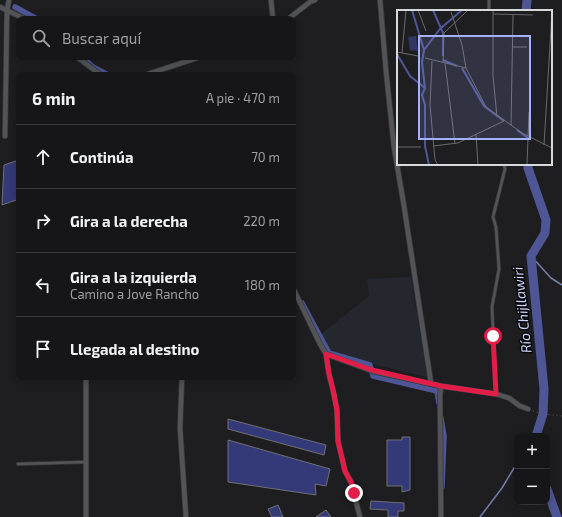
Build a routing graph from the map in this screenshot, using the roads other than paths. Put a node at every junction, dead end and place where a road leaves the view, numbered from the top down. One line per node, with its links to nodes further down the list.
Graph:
1 (9, 0): 6 (street)
2 (271, 0): 8 (street)
3 (315, 0): 9 (street)
4 (380, 0): 15 (street)
5 (0, 7): 6 (street)
6 (8, 11): 7 (street); 14 (street)
7 (19, 16)
8 (273, 16)
9 (292, 16)
10 (80, 60): 12 (street)
11 (191, 60): 13 (street)
12 (94, 72)
13 (154, 72)
14 (5, 136)
15 (397, 164)
16 (397, 165): 22 (street)
17 (504, 165): 24 (lane)
18 (296, 294): 19 (street)
19 (326, 354): 22 (street); 30 (street)
20 (86, 380): 26 (street)
21 (182, 380): 29 (street)
22 (430, 383): 23 (street)
23 (441, 386): 24 (street); 31 (street)
24 (496, 394): 25 (street)
25 (528, 409)
26 (86, 462): 27 (lane); 28 (street)
27 (18, 464)
28 (86, 517)
29 (186, 517)
30 (360, 517)
31 (441, 517)

